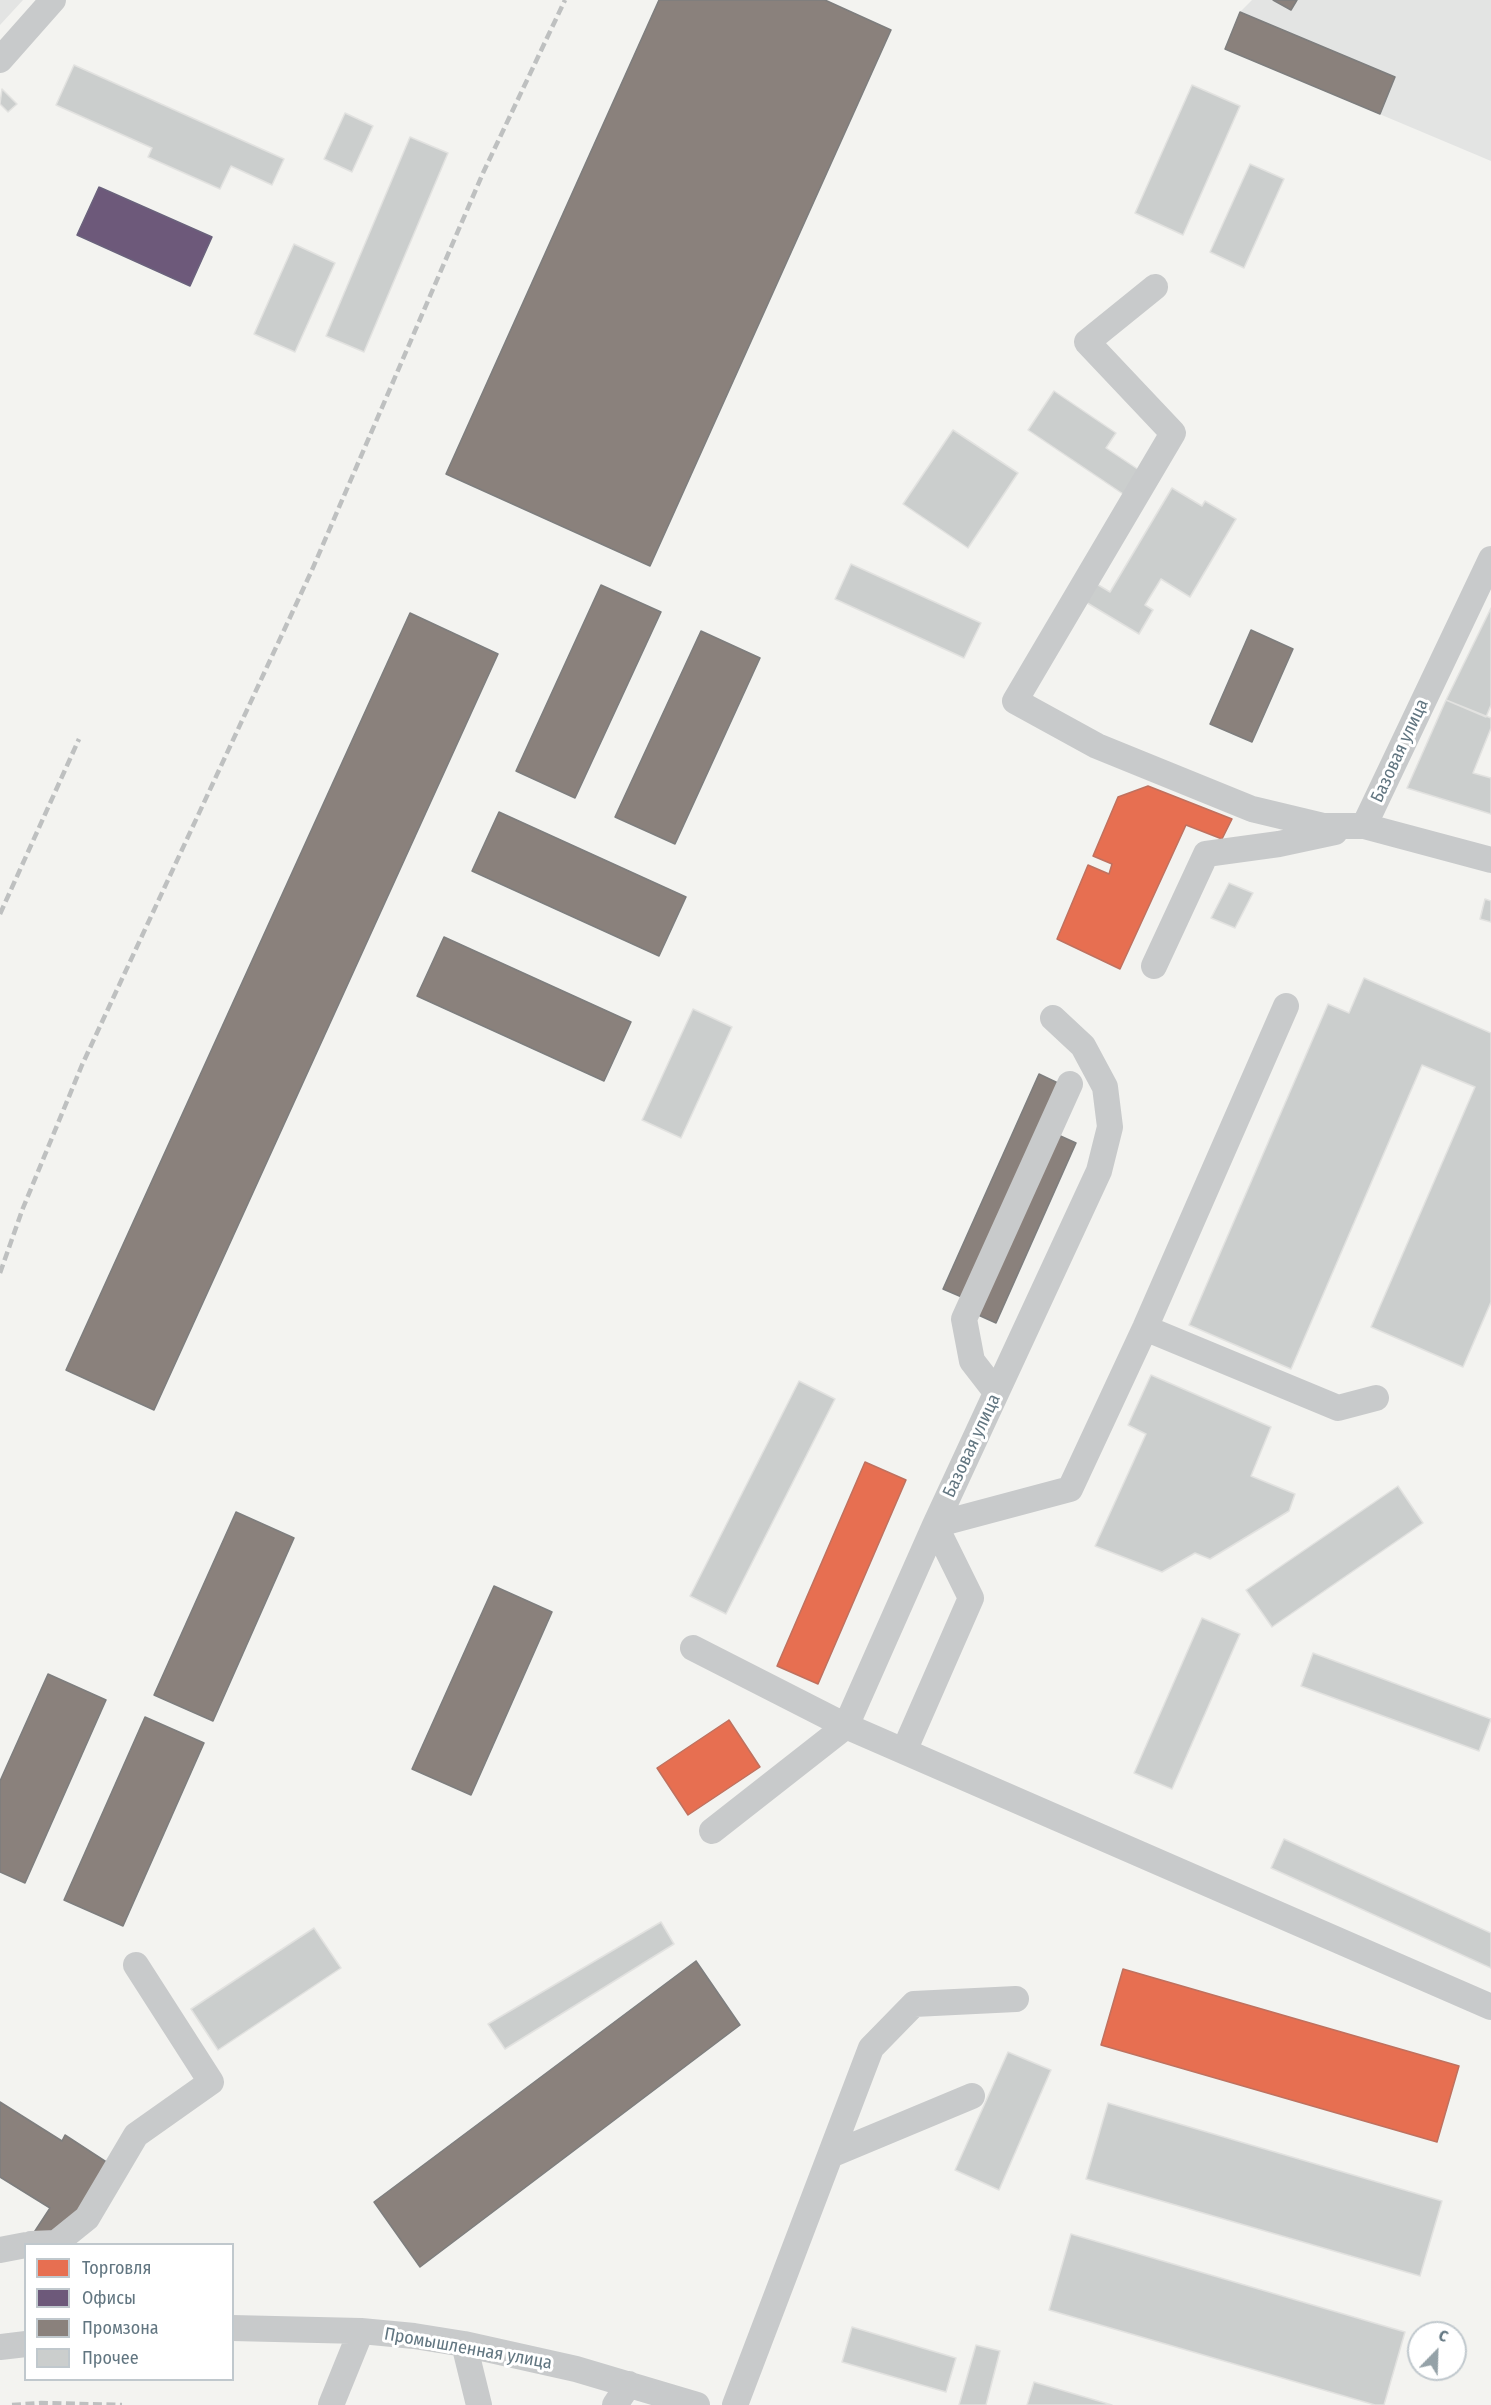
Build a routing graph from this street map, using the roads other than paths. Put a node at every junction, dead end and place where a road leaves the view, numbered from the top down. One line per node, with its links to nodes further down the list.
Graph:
1 (53, 0): 2 (street)
2 (0, 60)
3 (1155, 287): 5 (street)
4 (1491, 559): 5 (street, Базовая улица)
5 (1364, 826): 6 (street, Базовая улица); 7 (street)
6 (1491, 860)
7 (1154, 966)
8 (1286, 1006): 11 (street)
9 (1053, 1018): 12 (street, Базовая улица)
10 (1070, 1084): 12 (street)
11 (1145, 1328): 13 (street); 14 (street)
12 (996, 1392): 14 (street, Базовая улица)
13 (1376, 1398)
14 (936, 1525): 16 (street, Базовая улица); 17 (street)
15 (693, 1648): 16 (street)
16 (846, 1726): 17 (street); 18 (street, Базовая улица)
17 (904, 1751): 21 (street)
18 (712, 1831)
19 (136, 1965): 24 (street)
20 (1016, 1999): 23 (street)
21 (1491, 2007)
22 (972, 2096): 23 (street)
23 (832, 2154): 36 (street)
24 (56, 2243)
25 (24, 2245): 26 (street)
26 (0, 2250)
27 (234, 2328): 28 (street, Промышленная улица)
28 (361, 2331): 30 (street, Промышленная улица); 33 (street)
29 (24, 2344): 31 (street)
30 (464, 2344): 32 (street, Промышленная улица); 34 (street)
31 (0, 2347)
32 (622, 2395): 35 (street, Промышленная улица)
33 (331, 2405)
34 (479, 2405)
35 (697, 2405)
36 (735, 2405)

